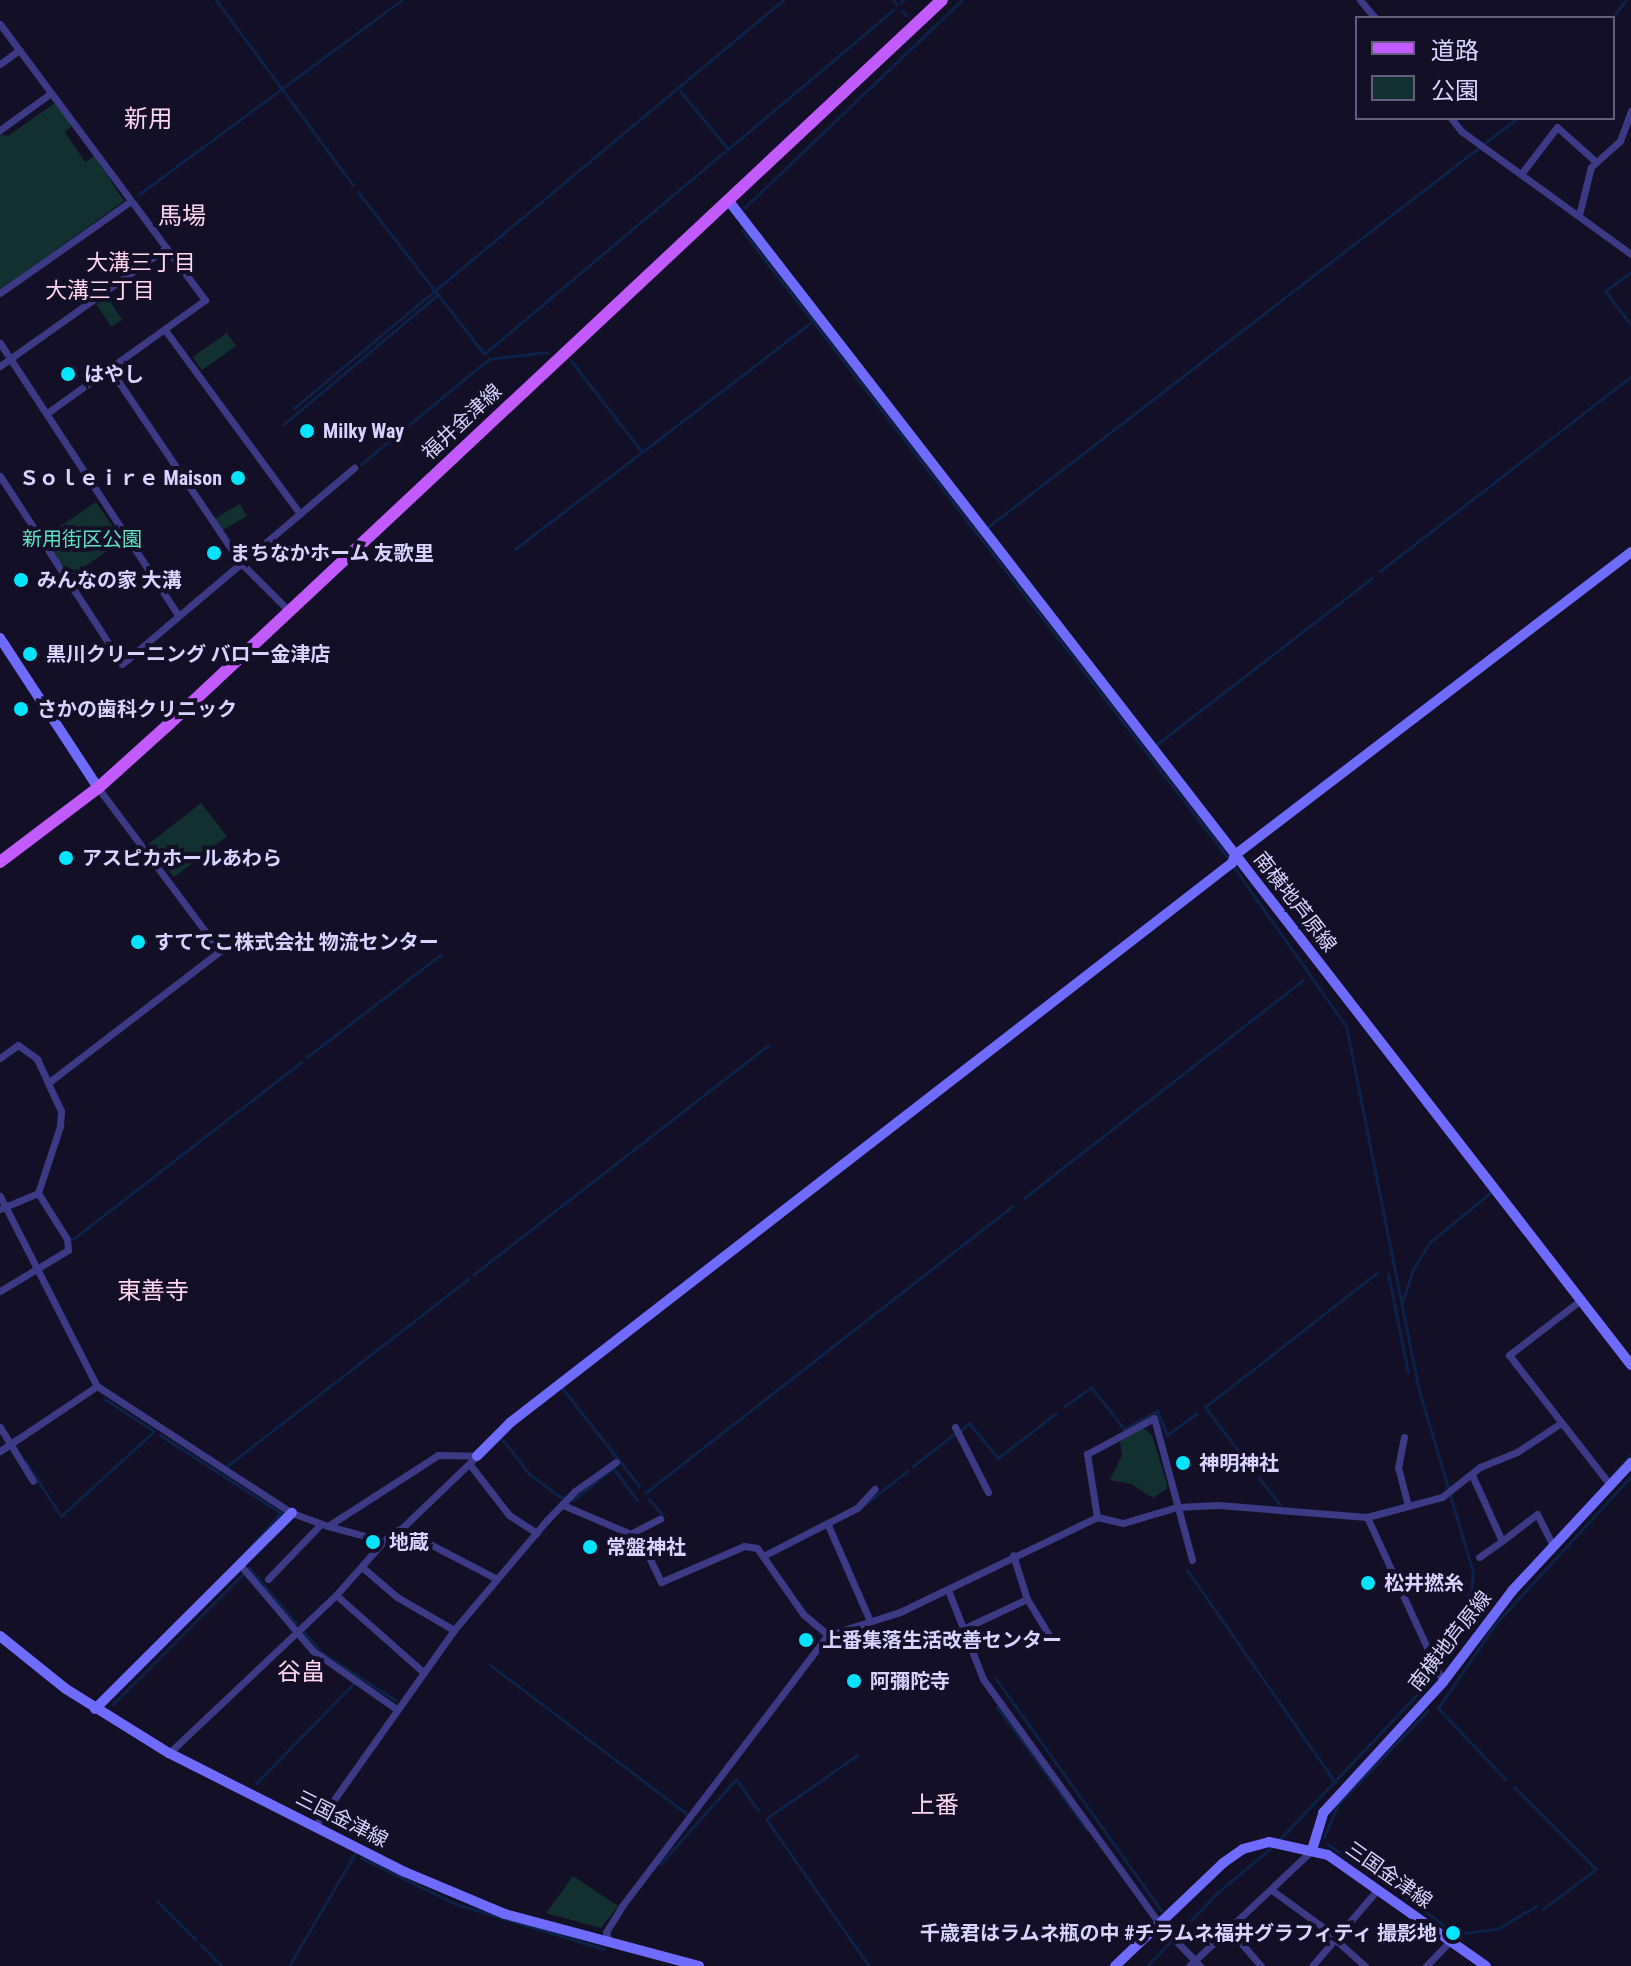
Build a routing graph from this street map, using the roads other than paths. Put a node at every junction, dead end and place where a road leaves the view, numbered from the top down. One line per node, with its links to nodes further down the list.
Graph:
1 (942, 0): 15 (main road, 福井金津線)
2 (1360, 0): 3 (street)
3 (1373, 16)
4 (0, 24): 5 (street)
5 (19, 50): 6 (street); 7 (street)
6 (0, 64)
7 (51, 93): 10 (street); 16 (street)
8 (1631, 111): 11 (street)
9 (1453, 120): 14 (street)
10 (0, 130)
11 (1621, 134): 12 (street); 13 (street)
12 (1631, 141)
13 (1596, 162): 14 (street); 17 (street)
14 (1521, 174): 17 (street)
15 (728, 200): 32 (main road, 福井金津線); 37 (main road)
16 (131, 201): 18 (street); 20 (street)
17 (1579, 215): 19 (street)
18 (166, 248): 21 (street); 23 (street)
19 (1631, 254)
20 (0, 293)
21 (165, 330): 25 (street); 29 (street)
22 (0, 343): 23 (street)
23 (10, 359): 24 (street); 26 (street)
24 (0, 366)
25 (110, 369): 26 (street); 31 (street)
26 (47, 413): 33 (street)
27 (354, 468): 29 (street)
28 (0, 476): 33 (street)
29 (300, 514): 31 (street)
30 (1631, 552): 37 (main road, 南横地芦原線)
31 (241, 563): 32 (street); 33 (street)
32 (289, 611): 35 (main road, 福井金津線)
33 (178, 615)
34 (0, 638): 35 (main road)
35 (98, 788): 36 (main road, 福井金津線); 39 (street)
36 (0, 862)
37 (1230, 862): 45 (main road, 南横地芦原線); 54 (main road)
38 (0, 1058): 39 (street)
39 (48, 1083): 40 (street)
40 (38, 1193): 42 (street); 43 (street)
41 (0, 1196): 42 (street)
42 (3, 1208): 43 (street)
43 (37, 1270): 44 (street); 47 (street)
44 (0, 1291)
45 (1582, 1299): 46 (main road, 南横地芦原線); 48 (street)
46 (1631, 1365)
47 (97, 1386): 52 (street); 65 (street)
48 (1561, 1423): 57 (street); 59 (street)
49 (0, 1427): 52 (street)
50 (955, 1427): 61 (street)
51 (1404, 1437): 63 (street)
52 (9, 1444): 53 (street); 58 (street)
53 (0, 1451)
54 (474, 1461): 71 (street); 72 (street); 73 (street)
55 (616, 1462): 62 (street)
56 (1631, 1463): 59 (main road, 南横地芦原線)
57 (1472, 1475): 63 (street); 76 (street)
58 (33, 1481)
59 (1611, 1486): 77 (main road, 南横地芦原線)
60 (875, 1489): 69 (street)
61 (988, 1492)
62 (563, 1505): 73 (street); 74 (street)
63 (1408, 1506): 67 (street)
64 (1177, 1507): 66 (street); 66 (street); 67 (street); 81 (street)
65 (292, 1513): 70 (street); 82 (main road)
66 (1097, 1517): 79 (street)
67 (1367, 1517): 97 (street)
68 (660, 1519): 74 (street)
69 (828, 1525): 78 (street); 89 (street)
70 (319, 1526): 71 (street); 84 (street)
71 (328, 1526): 75 (street)
72 (401, 1529): 75 (street); 85 (street)
73 (537, 1533): 85 (street)
74 (630, 1534): 78 (street)
75 (384, 1541): 83 (street)
76 (1502, 1541): 77 (street); 80 (street)
77 (1554, 1547): 97 (main road, 南横地芦原線)
78 (765, 1555): 93 (street)
79 (1013, 1555): 86 (street); 88 (street)
80 (1479, 1557)
81 (1192, 1560)
82 (242, 1567): 91 (street); 99 (main road)
83 (363, 1568): 87 (street); 92 (street)
84 (268, 1579)
85 (497, 1579): 92 (street)
86 (948, 1590): 89 (street); 90 (street)
87 (336, 1595): 91 (street); 96 (street)
88 (1027, 1599): 90 (street); 95 (street)
89 (870, 1621): 93 (street)
90 (965, 1628): 105 (street)
91 (295, 1630): 98 (street); 100 (street)
92 (454, 1630): 96 (street)
93 (828, 1635): 109 (street)
94 (0, 1636): 99 (main road, 三国金津線)
95 (1052, 1640)
96 (422, 1671): 98 (street)
97 (1443, 1682): 102 (main road, 南横地芦原線)
98 (395, 1708): 101 (street)
99 (95, 1709): 100 (main road, 三国金津線)
100 (169, 1753): 101 (main road, 三国金津線)
101 (316, 1825): 109 (main road, 三国金津線)
102 (1312, 1850): 103 (main road, 三国金津線); 104 (street); 105 (main road, 三国金津線)
103 (1378, 1889): 107 (street); 108 (main road, 三国金津線)
104 (1273, 1891): 106 (street); 107 (street)
105 (1160, 1924): 110 (street); 112 (main road, 三国金津線)
106 (1228, 1928): 110 (street); 113 (street)
107 (1338, 1940): 114 (street); 115 (street)
108 (1451, 1940): 116 (street); 117 (main road, 三国金津線)
109 (609, 1943): 111 (main road, 三国金津線)
110 (1195, 1964)
111 (699, 1966)
112 (1115, 1966)
113 (1261, 1966)
114 (1312, 1966)
115 (1365, 1966)
116 (1426, 1966)
117 (1486, 1966)

